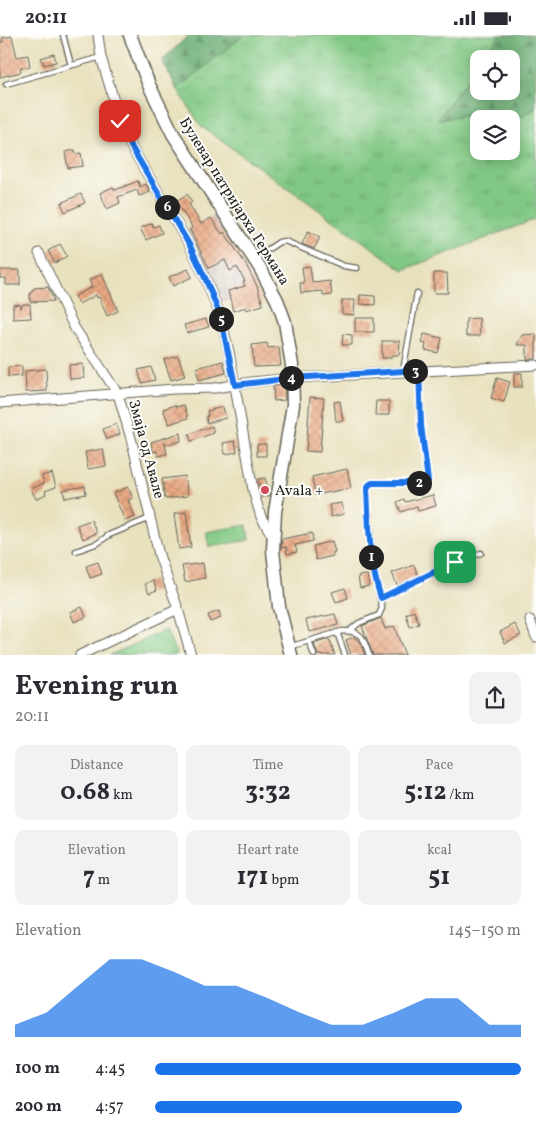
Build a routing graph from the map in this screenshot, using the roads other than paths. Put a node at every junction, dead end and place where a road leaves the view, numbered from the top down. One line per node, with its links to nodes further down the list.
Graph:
1 (63, 35): 5 (lane)
2 (98, 35): 4 (street)
3 (130, 35): 8 (main road, Булевар патријарха Германа)
4 (100, 57): 5 (lane); 15 (street)
5 (71, 65): 6 (lane)
6 (6, 84)
7 (39, 253): 16 (street, Змаја од Авале)
8 (254, 259): 9 (lane); 14 (main road, Булевар патријарха Германа)
9 (357, 268)
10 (417, 293): 13 (lane)
11 (536, 365): 12 (street)
12 (419, 370): 13 (street); 22 (lane)
13 (403, 371): 14 (street)
14 (293, 378): 15 (street); 19 (main road, Булевар патријарха Германа)
15 (235, 385): 16 (street); 19 (street)
16 (118, 393): 17 (street); 18 (street, Змаја од Авале)
17 (0, 403)
18 (151, 518): 20 (lane); 23 (street, Змаја од Авале)
19 (273, 537): 29 (main road, Булевар патријарха Германа)
20 (76, 551)
21 (482, 553): 22 (lane)
22 (381, 598): 25 (lane)
23 (178, 609): 30 (street); 31 (street, Змаја од Авале)
24 (530, 620): 27 (street)
25 (349, 631): 26 (lane); 34 (lane)
26 (337, 632): 28 (lane); 33 (lane)
27 (536, 637)
28 (309, 641): 29 (lane); 32 (lane)
29 (289, 651)
30 (80, 655)
31 (192, 655)
32 (314, 655)
33 (345, 655)
34 (369, 655)

